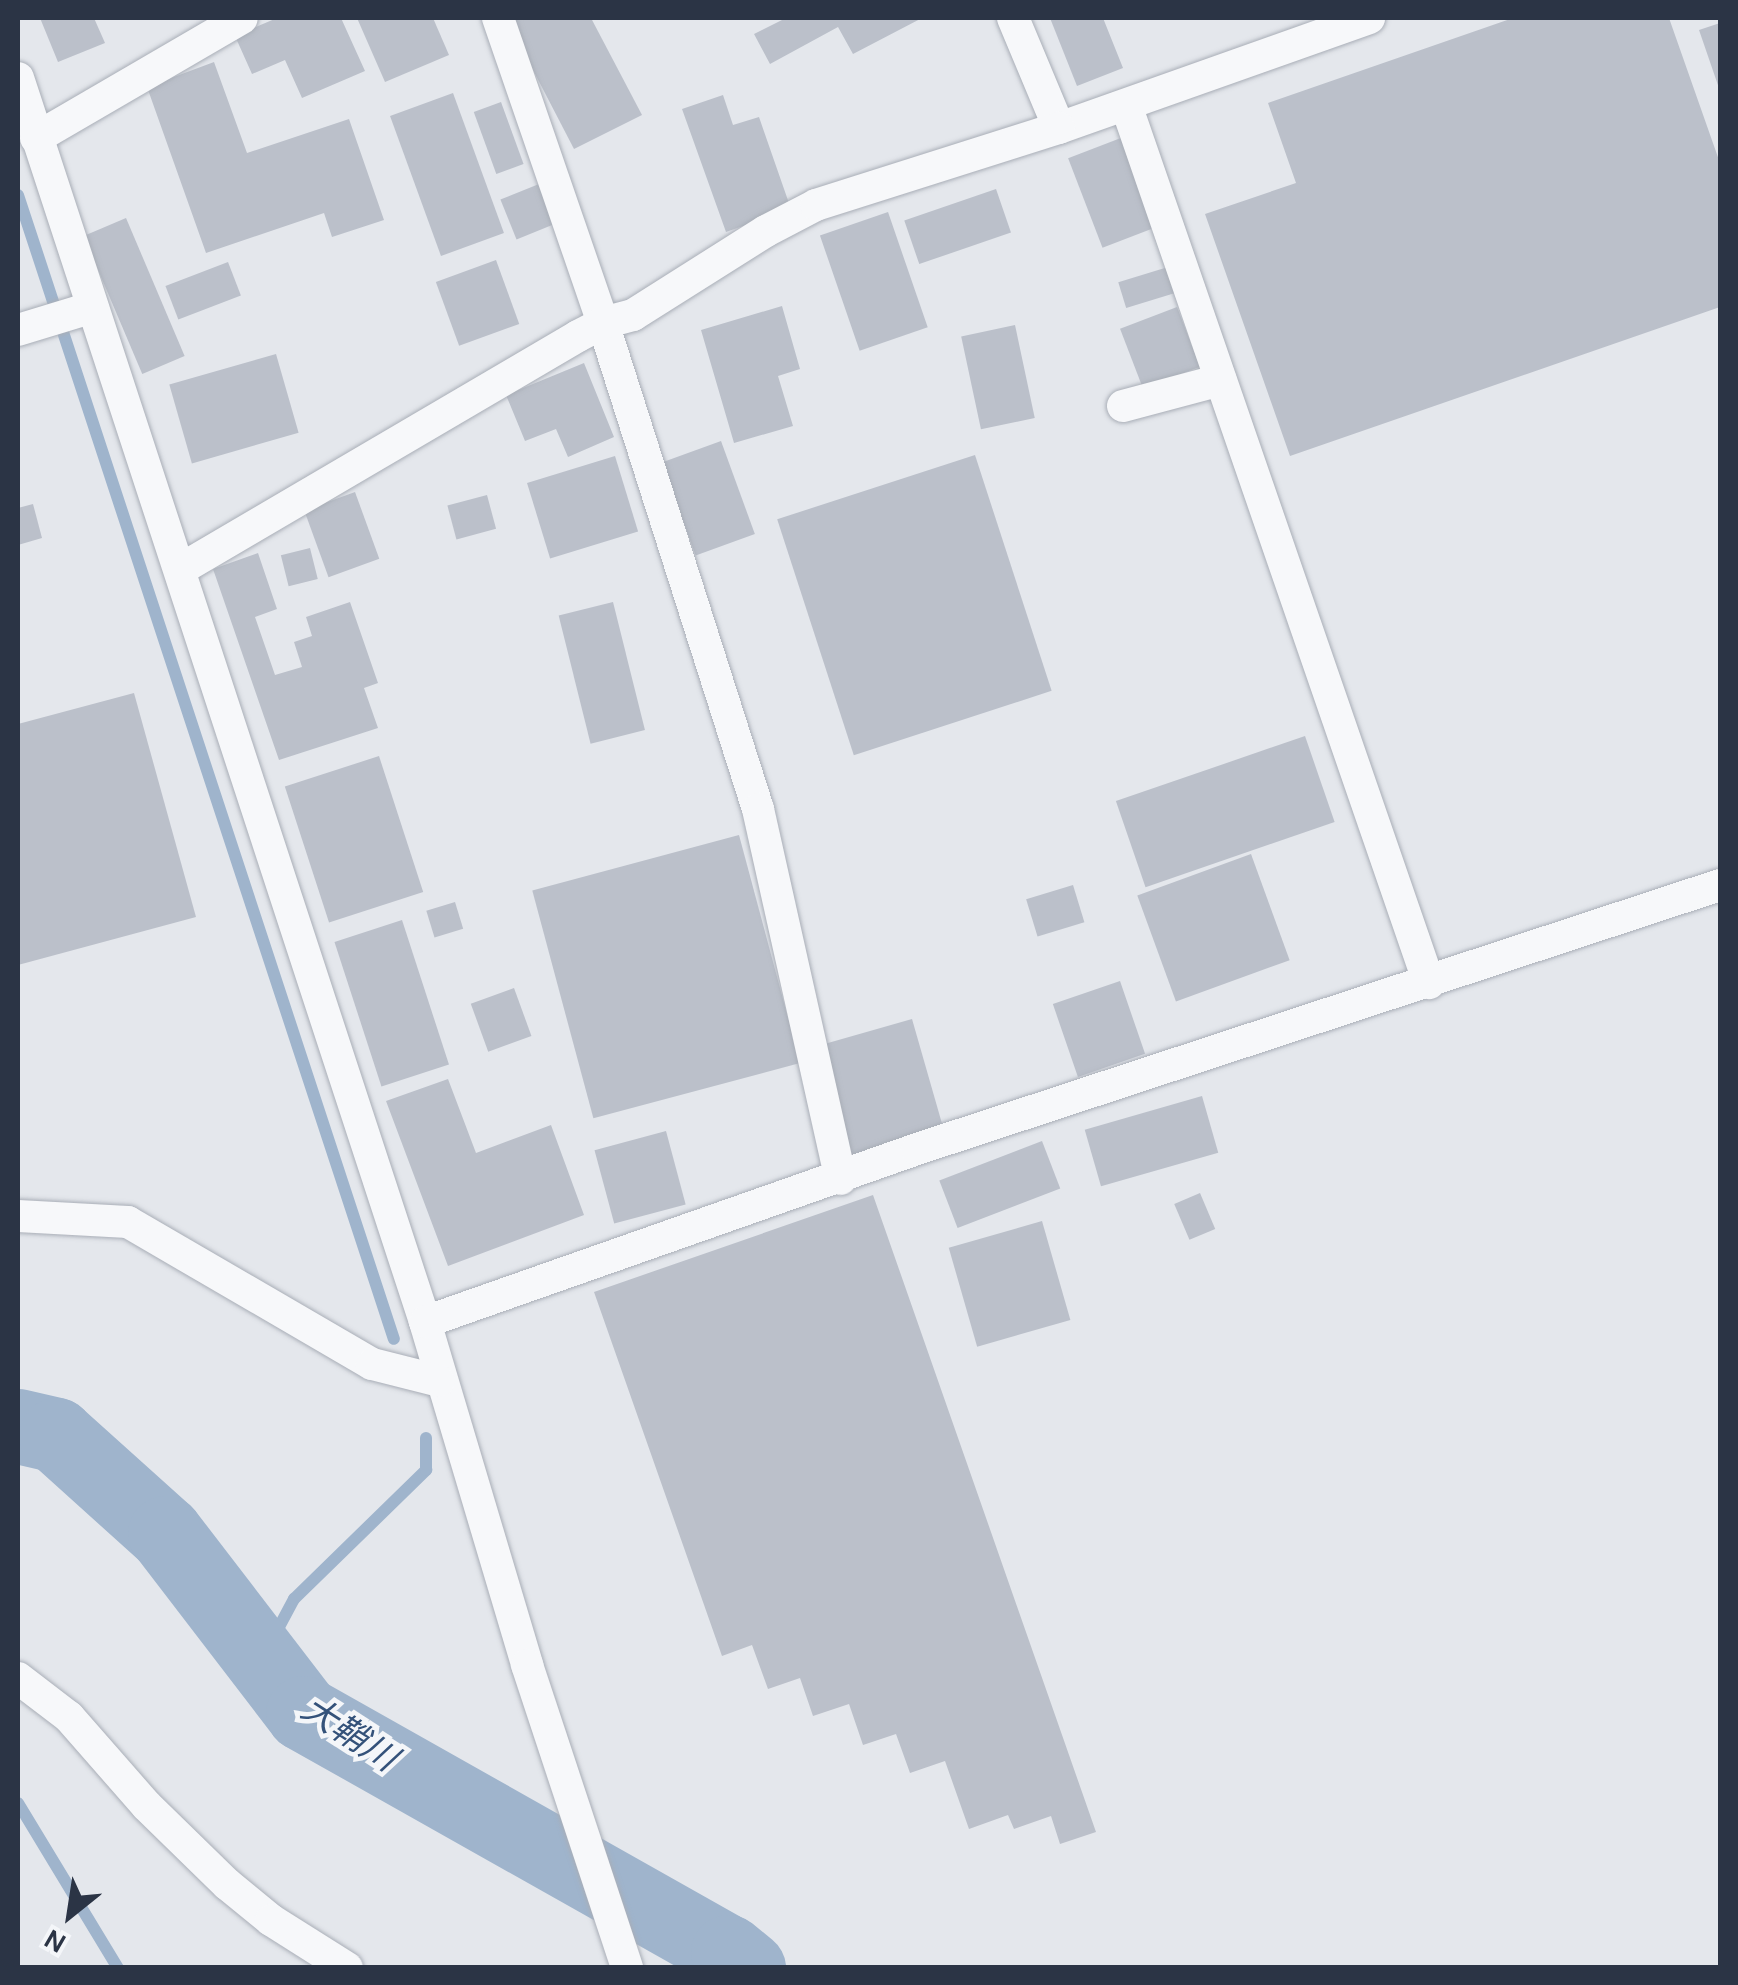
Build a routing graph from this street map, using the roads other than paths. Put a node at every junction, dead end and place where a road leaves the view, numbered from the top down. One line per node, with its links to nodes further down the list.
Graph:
1 (242, 18): 8 (street)
2 (498, 18): 10 (street)
3 (1014, 18): 7 (street)
4 (1369, 18): 6 (street)
5 (18, 78): 8 (street)
6 (1126, 105): 7 (street); 12 (street)
7 (1059, 128): 10 (street)
8 (36, 138): 9 (street)
9 (86, 309): 11 (street); 14 (street)
10 (602, 323): 14 (street); 17 (street)
11 (18, 330)
12 (1220, 380): 13 (street); 16 (street)
13 (1123, 406)
14 (181, 569): 19 (street)
15 (1720, 885): 16 (street)
16 (1429, 982): 17 (street)
17 (841, 1180): 19 (street)
18 (18, 1216): 20 (street)
19 (425, 1322): 20 (street)
20 (440, 1381): 23 (street)
21 (18, 1678): 22 (street)
22 (348, 1968)
23 (627, 1968)

